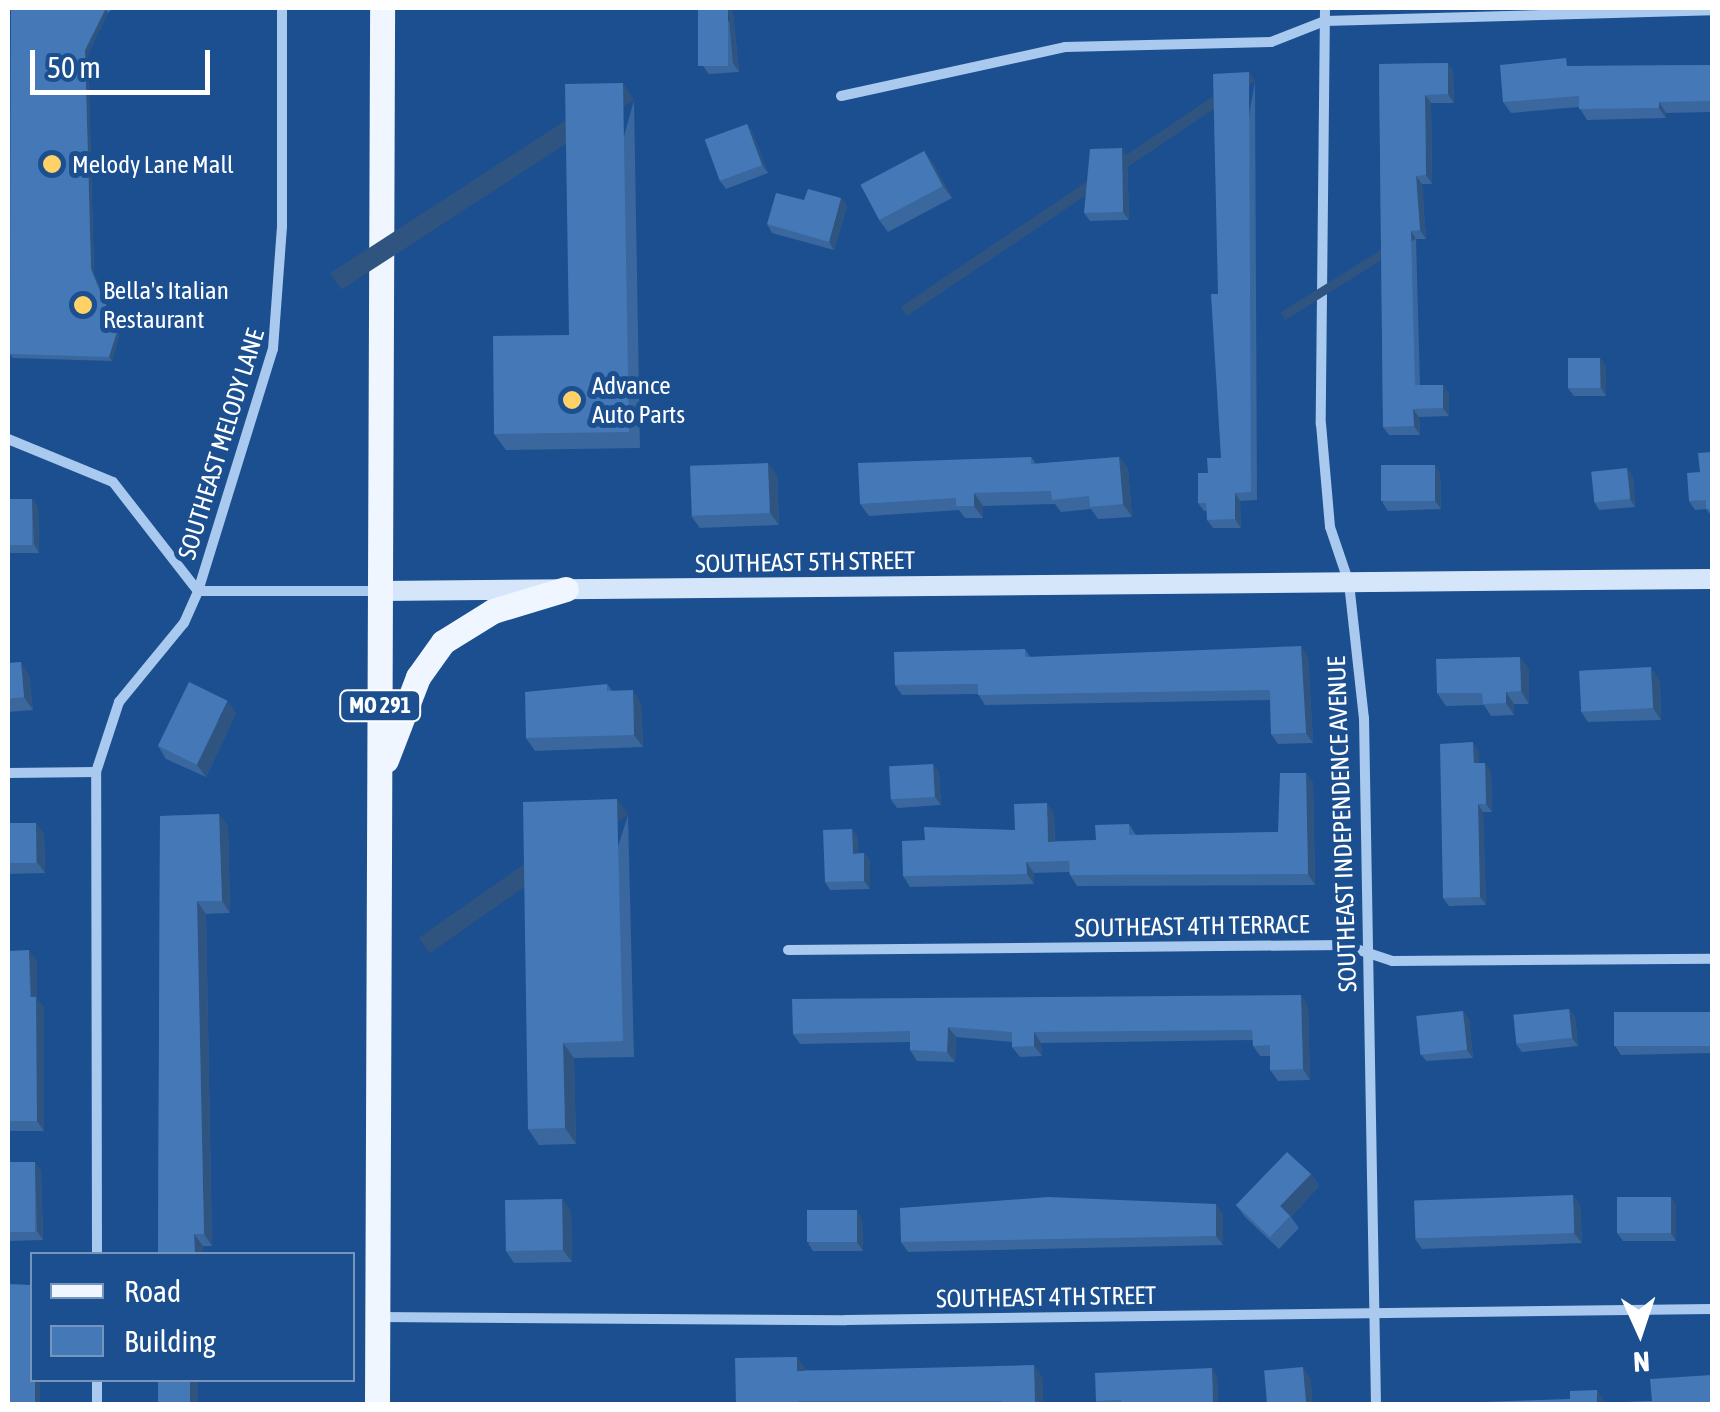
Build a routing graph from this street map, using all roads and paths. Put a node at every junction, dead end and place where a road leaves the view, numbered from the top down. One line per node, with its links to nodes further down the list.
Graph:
1 (282, 8): 11 (street, SOUTHEAST MELODY LANE)
2 (382, 8): 12 (main road, MO 291)
3 (1325, 8): 5 (street, SOUTHEAST INDEPENDENCE AVENUE)
4 (1712, 10): 5 (street)
5 (1325, 20): 6 (street); 9 (street, SOUTHEAST INDEPENDENCE AVENUE)
6 (841, 96)
7 (8, 439): 11 (street)
8 (1712, 579): 9 (street, SOUTHEAST 5TH STREET)
9 (1349, 583): 10 (street, SOUTHEAST 5TH STREET); 16 (street, SOUTHEAST INDEPENDENCE AVENUE)
10 (566, 589): 12 (street, SOUTHEAST 5TH STREET); 15 (main road)
11 (198, 591): 12 (street, SOUTHEAST 5TH STREET); 13 (street)
12 (380, 591): 15 (main road, MO 291)
13 (96, 772): 14 (street); 19 (street)
14 (8, 773)
15 (380, 774): 22 (main road, MO 291)
16 (1365, 948): 17 (street, SOUTHEAST 4TH TERRACE); 18 (street, SOUTHEAST 4TH TERRACE); 21 (street, SOUTHEAST INDEPENDENCE AVENUE)
17 (788, 950)
18 (1712, 959)
19 (97, 1252)
20 (1712, 1309): 21 (street, SOUTHEAST 4TH STREET)
21 (1375, 1312): 22 (street, SOUTHEAST 4TH STREET); 24 (street, SOUTHEAST INDEPENDENCE AVENUE)
22 (379, 1317): 23 (main road, MO 291)
23 (377, 1404)
24 (1376, 1404)

